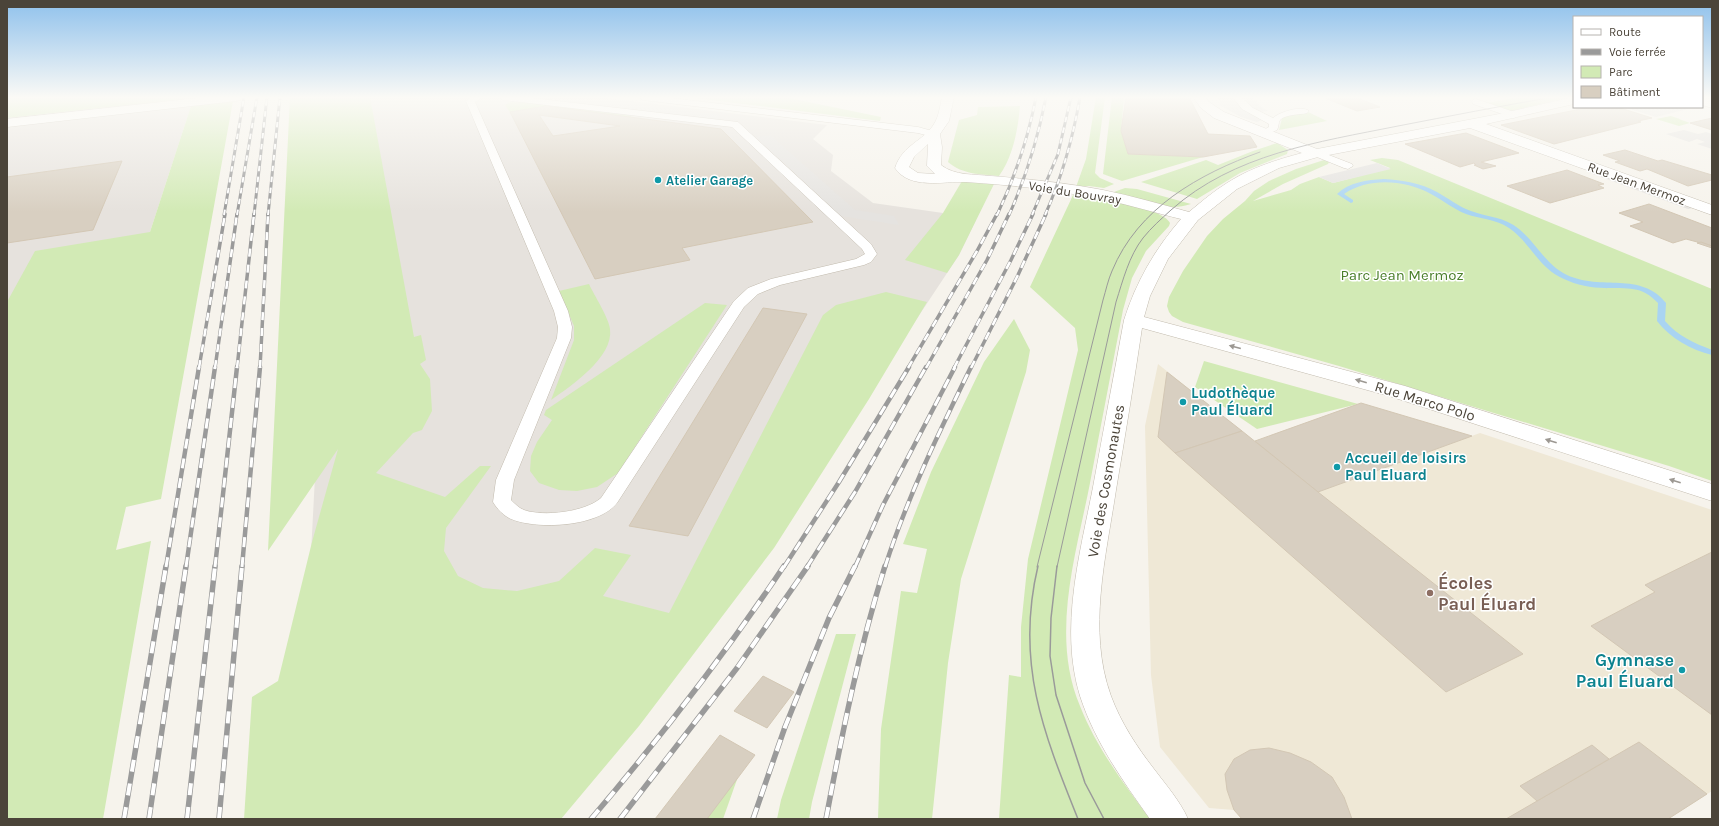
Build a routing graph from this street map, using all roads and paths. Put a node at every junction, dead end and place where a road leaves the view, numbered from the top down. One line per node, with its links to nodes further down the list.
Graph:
1 (485, 136): 2 (lane)
2 (747, 136)
3 (931, 136): 10 (street, Voie du Bouvray)
4 (933, 136): 10 (street, Voie du Bouvray)
5 (1280, 136): 8 (street)
6 (1410, 136): 8 (street, Voie des Cosmonautes)
7 (1504, 136): 11 (street, Rue Jean Mermoz)
8 (1316, 153): 9 (lane); 12 (street, Voie des Cosmonautes)
9 (1348, 166)
10 (956, 177): 12 (street, Voie du Bouvray)
11 (1712, 210)
12 (1192, 217): 13 (street, Voie des Cosmonautes)
13 (1134, 320): 14 (street, Rue Marco Polo, one-way to 13); 15 (street, Voie des Cosmonautes)
14 (1712, 493)
15 (1171, 819)

